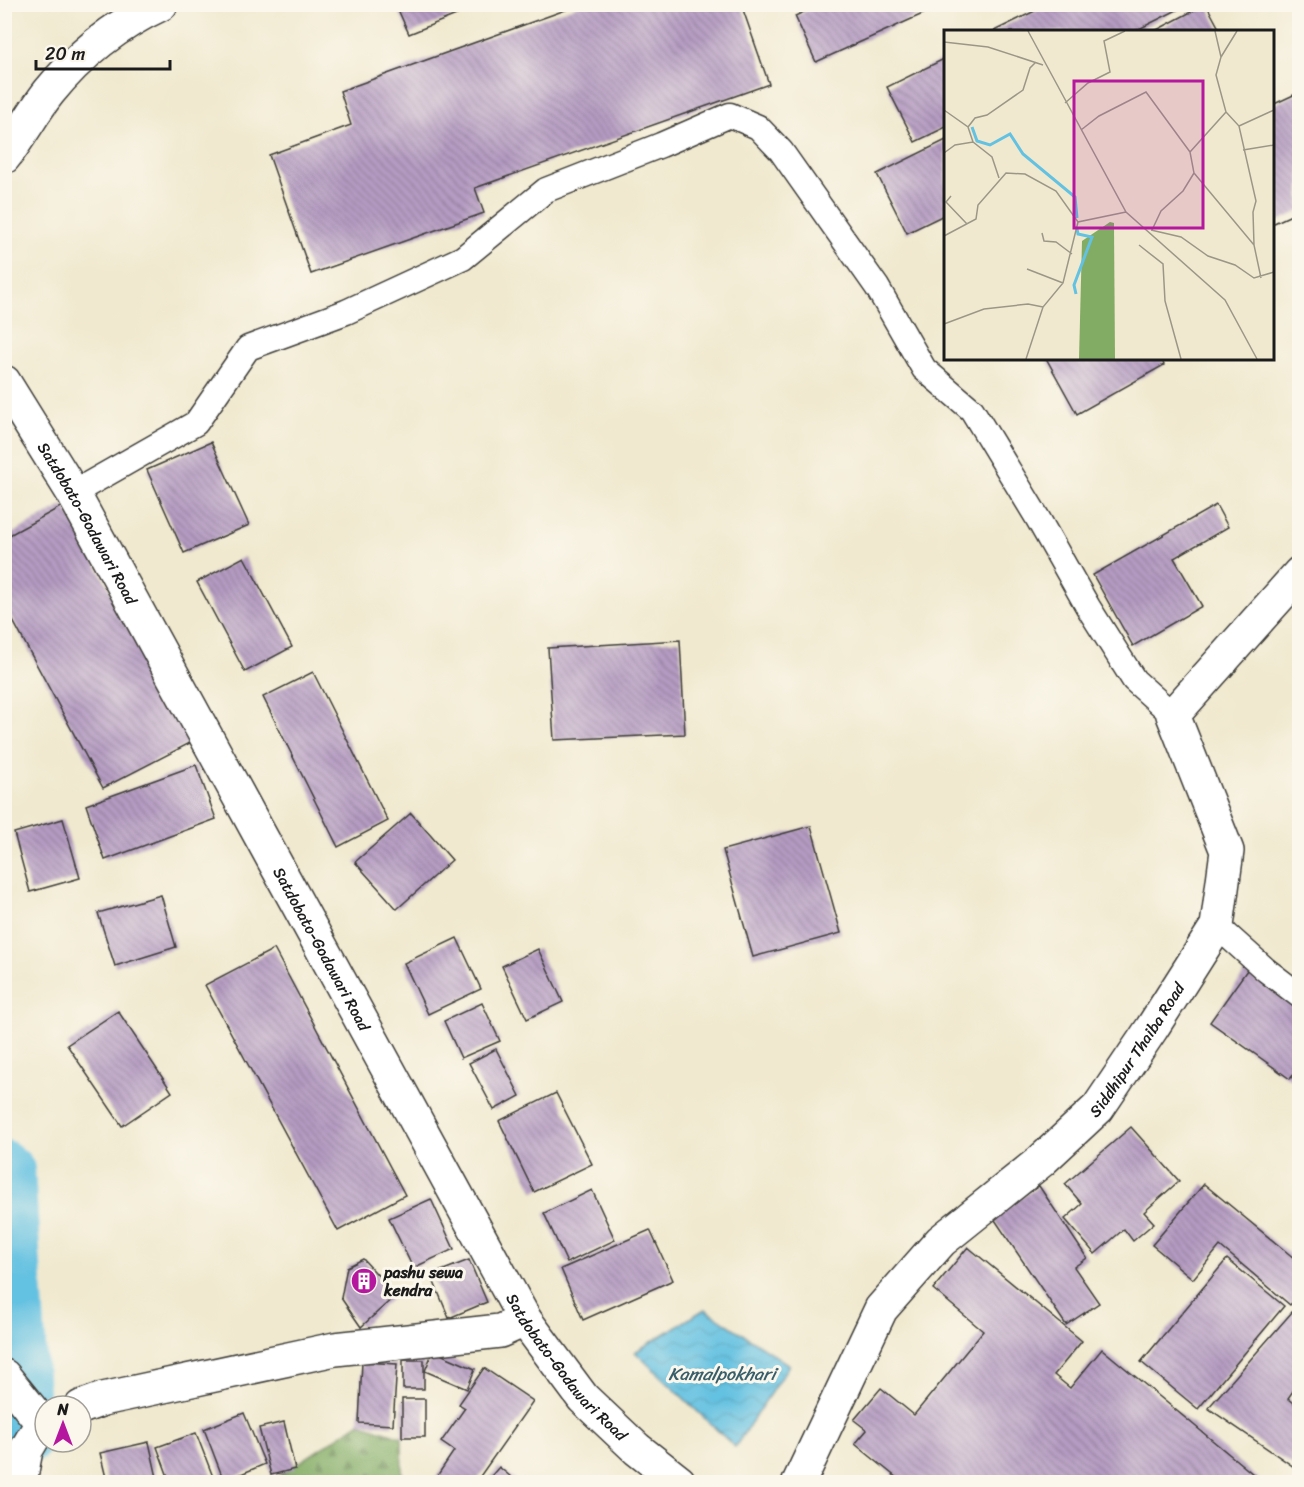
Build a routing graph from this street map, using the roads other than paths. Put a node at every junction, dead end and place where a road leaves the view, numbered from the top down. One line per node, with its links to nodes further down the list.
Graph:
1 (161, 4): 2 (street)
2 (4, 157)
3 (4, 382): 4 (street, Satdobato-Godawari Road)
4 (73, 493): 6 (lane); 9 (street, Satdobato-Godawari Road)
5 (1299, 573): 6 (street)
6 (1173, 715): 7 (street, Siddhipur Thaiba Road)
7 (1217, 926): 8 (lane); 16 (street, Siddhipur Thaiba Road)
8 (1299, 996)
9 (525, 1320): 11 (street); 15 (street, Satdobato-Godawari Road)
10 (4, 1376): 12 (street)
11 (93, 1403)
12 (33, 1409)
13 (33, 1439): 14 (street)
14 (20, 1482)
15 (679, 1482)
16 (799, 1482)

